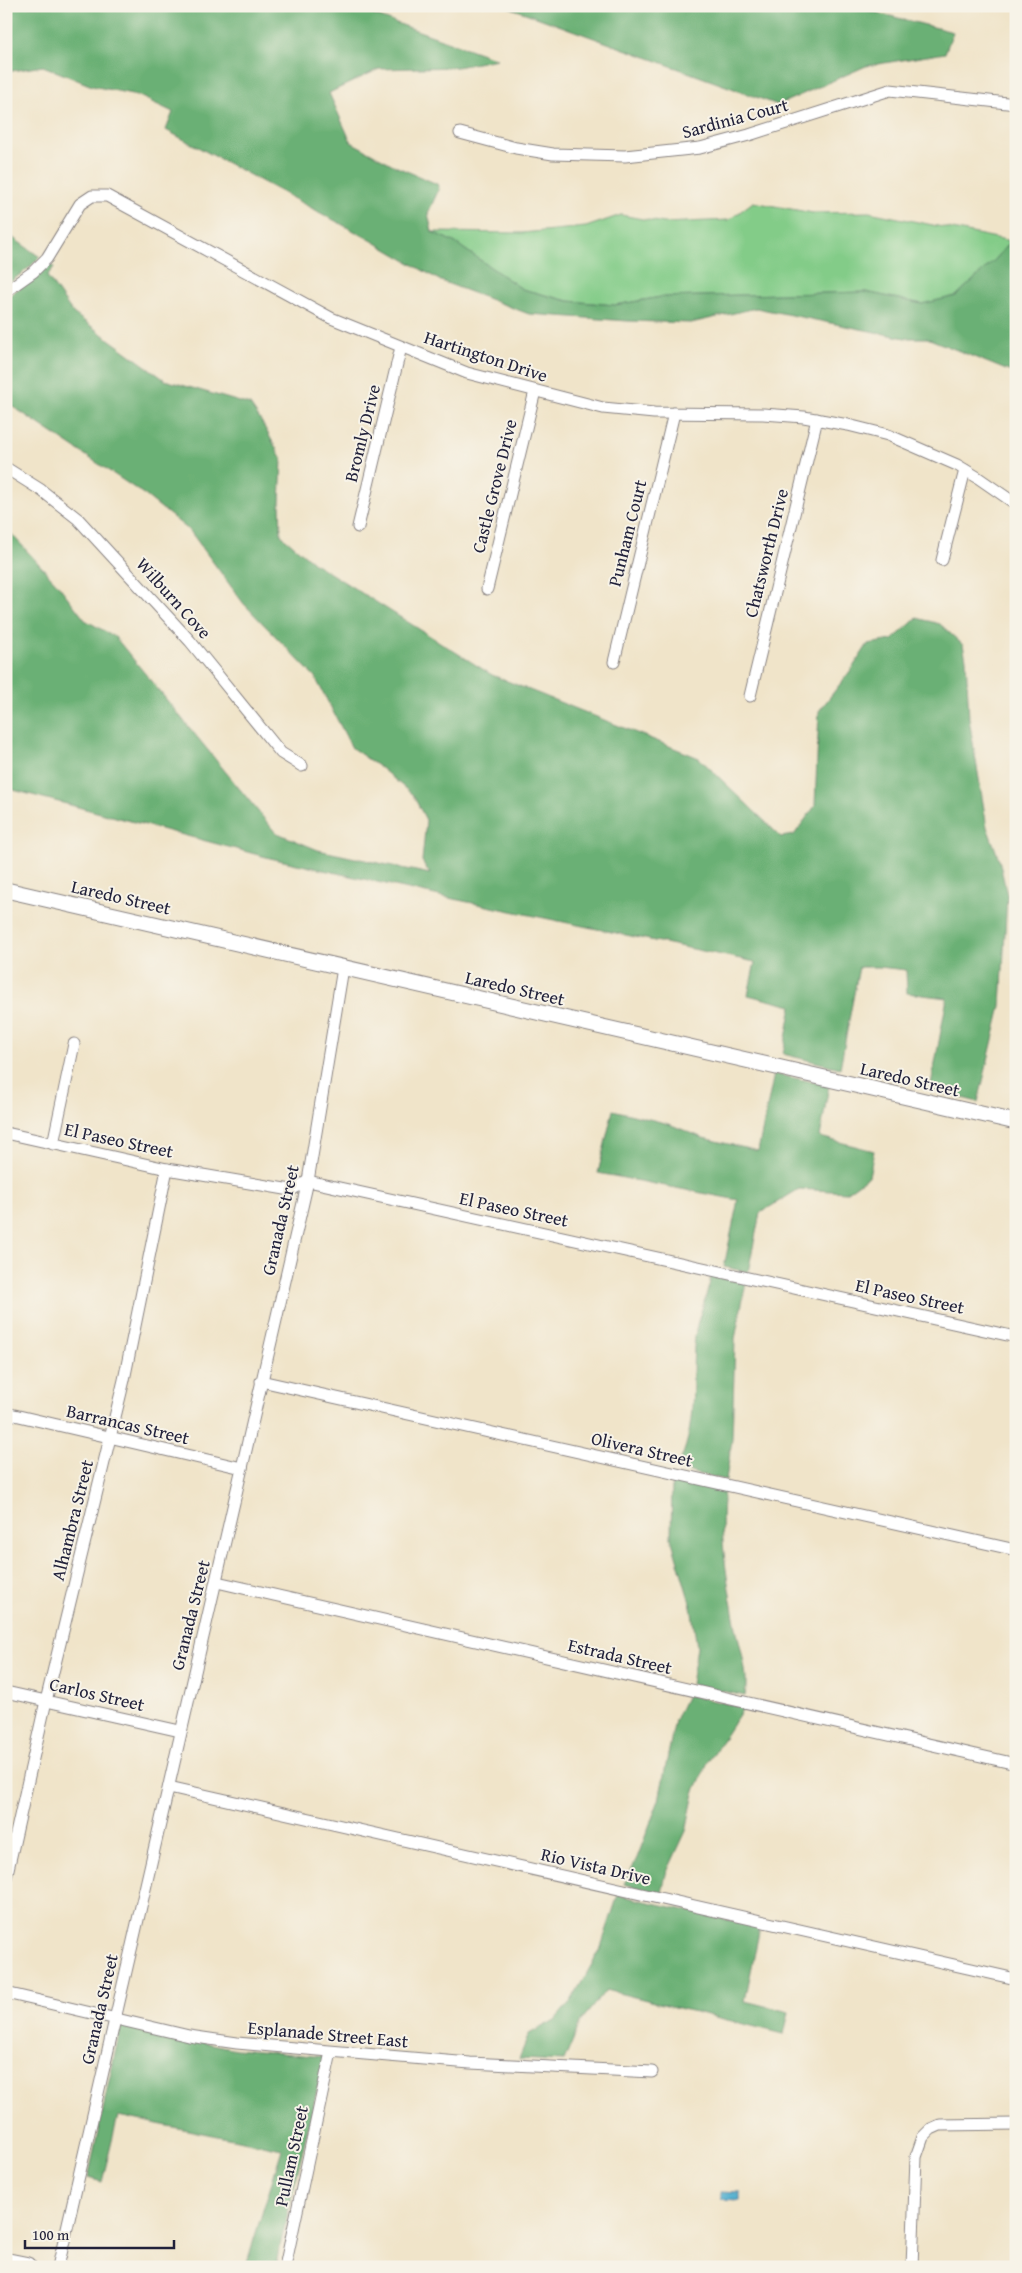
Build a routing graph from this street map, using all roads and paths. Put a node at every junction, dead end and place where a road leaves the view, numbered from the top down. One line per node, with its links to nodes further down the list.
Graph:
1 (1016, 104): 2 (street, Sardinia Court)
2 (460, 133)
3 (6, 291): 4 (street, Hartington Drive)
4 (401, 347): 5 (street, Hartington Drive); 11 (street, Bromly Drive)
5 (535, 391): 6 (street, Hartington Drive); 13 (street, Castle Grove Drive)
6 (674, 413): 7 (street, Hartington Drive); 14 (street, Punham Court)
7 (817, 419): 9 (street, Hartington Drive); 15 (street, Chatsworth Drive)
8 (6, 468): 16 (street, Wilburn Cove)
9 (965, 470): 10 (street, Hartington Drive); 12 (street)
10 (1016, 504)
11 (358, 527)
12 (942, 560)
13 (487, 589)
14 (614, 662)
15 (750, 696)
16 (302, 766)
17 (6, 890): 18 (street, Laredo Street)
18 (343, 968): 20 (street, Laredo Street); 24 (street, Granada Street)
19 (74, 1044): 22 (street)
20 (1016, 1122)
21 (7, 1136): 22 (street, El Paseo Street)
22 (53, 1144): 23 (street, El Paseo Street)
23 (167, 1169): 24 (street, El Paseo Street); 28 (street, Alhambra Street)
24 (308, 1181): 25 (street, El Paseo Street); 26 (street, Granada Street)
25 (1016, 1337)
26 (260, 1381): 29 (street, Granada Street); 30 (street, Olivera Street)
27 (6, 1413): 28 (street, Barrancas Street)
28 (109, 1438): 29 (street, Barrancas Street); 33 (street, Alhambra Street)
29 (242, 1468): 31 (street, Granada Street)
30 (1016, 1550)
31 (216, 1582): 34 (street, Granada Street); 35 (street, Estrada Street)
32 (6, 1692): 33 (street, Carlos Street)
33 (46, 1701): 34 (street, Carlos Street); 37 (street, Alhambra Street)
34 (180, 1731): 36 (street, Granada Street)
35 (1016, 1764)
36 (169, 1787): 38 (street, Rio Vista Drive); 40 (street, Granada Street)
37 (6, 1878)
38 (1016, 1979)
39 (6, 1993): 40 (street, Esplanade Street East)
40 (115, 2019): 41 (street, Esplanade Street East); 46 (street, Granada Street)
41 (331, 2052): 42 (street, Esplanade Street East); 47 (street, Pullam Street)
42 (652, 2072)
43 (1016, 2124): 48 (street)
44 (6, 2263): 45 (highway)
45 (26, 2267)
46 (58, 2267)
47 (285, 2267)
48 (912, 2267)

